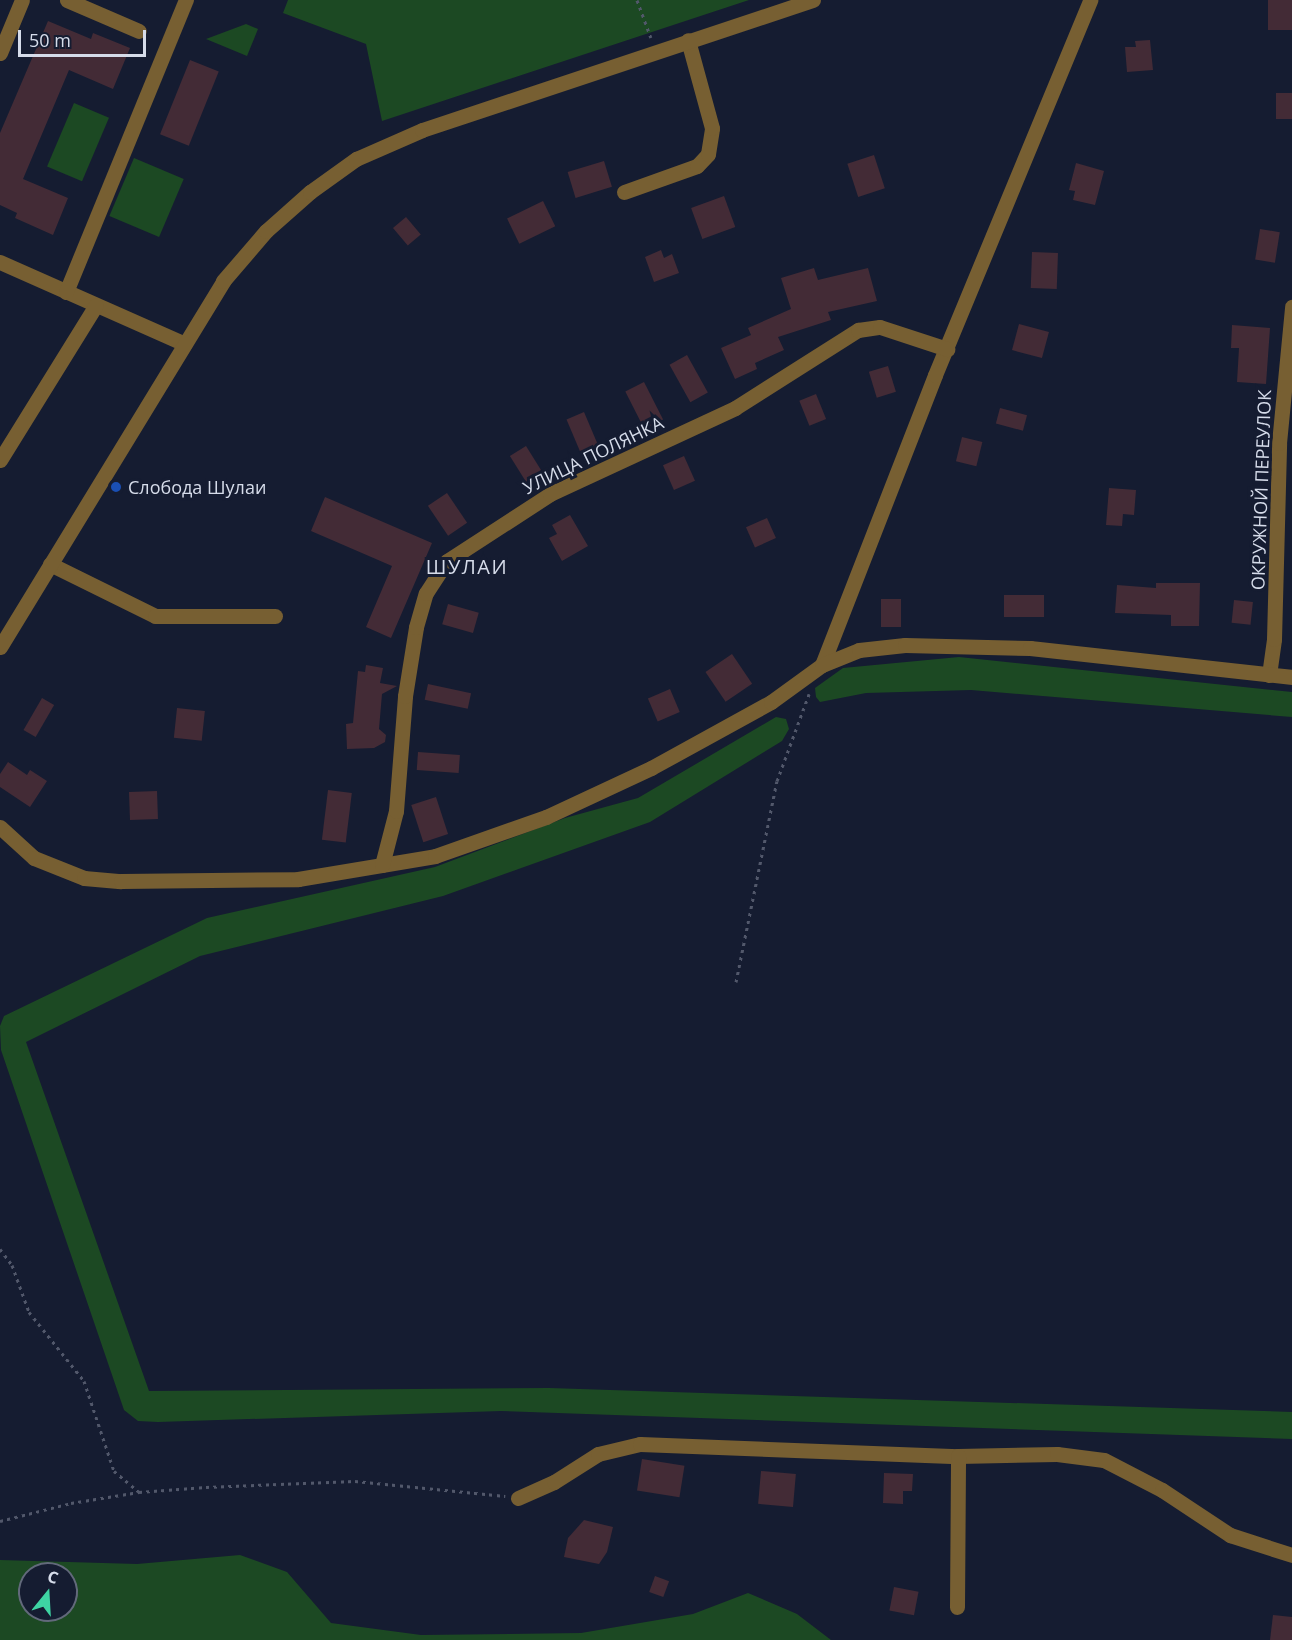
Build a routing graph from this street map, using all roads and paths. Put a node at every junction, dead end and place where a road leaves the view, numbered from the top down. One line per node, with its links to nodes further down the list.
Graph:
1 (22, 0): 10 (street)
2 (66, 0): 7 (street)
3 (186, 0): 13 (street)
4 (637, 0): 9 (path)
5 (813, 0): 8 (street)
6 (1090, 0): 17 (street)
7 (140, 31)
8 (688, 40): 9 (street); 11 (street)
9 (656, 51): 16 (street)
10 (0, 53)
11 (624, 192)
12 (0, 262): 13 (street)
13 (66, 292): 14 (street)
14 (96, 304): 16 (street); 18 (street)
15 (1292, 307): 24 (street, ОКРУЖНОЙ ПЕРЕУЛОК)
16 (185, 344): 20 (street)
17 (947, 349): 23 (street); 27 (street, УЛИЦА ПОЛЯНКА)
18 (5, 442): 19 (street)
19 (0, 460)
20 (50, 564): 21 (street); 22 (street)
21 (274, 616)
22 (0, 647)
23 (822, 665): 24 (street); 27 (street); 28 (path)
24 (1269, 675): 25 (street)
25 (1292, 677)
26 (0, 827): 27 (street)
27 (382, 865)
28 (736, 982)
29 (0, 1249): 31 (path)
30 (958, 1456): 32 (street); 34 (street); 35 (street)
31 (139, 1492): 32 (path); 33 (path)
32 (518, 1498)
33 (0, 1521)
34 (1292, 1555)
35 (957, 1607)

